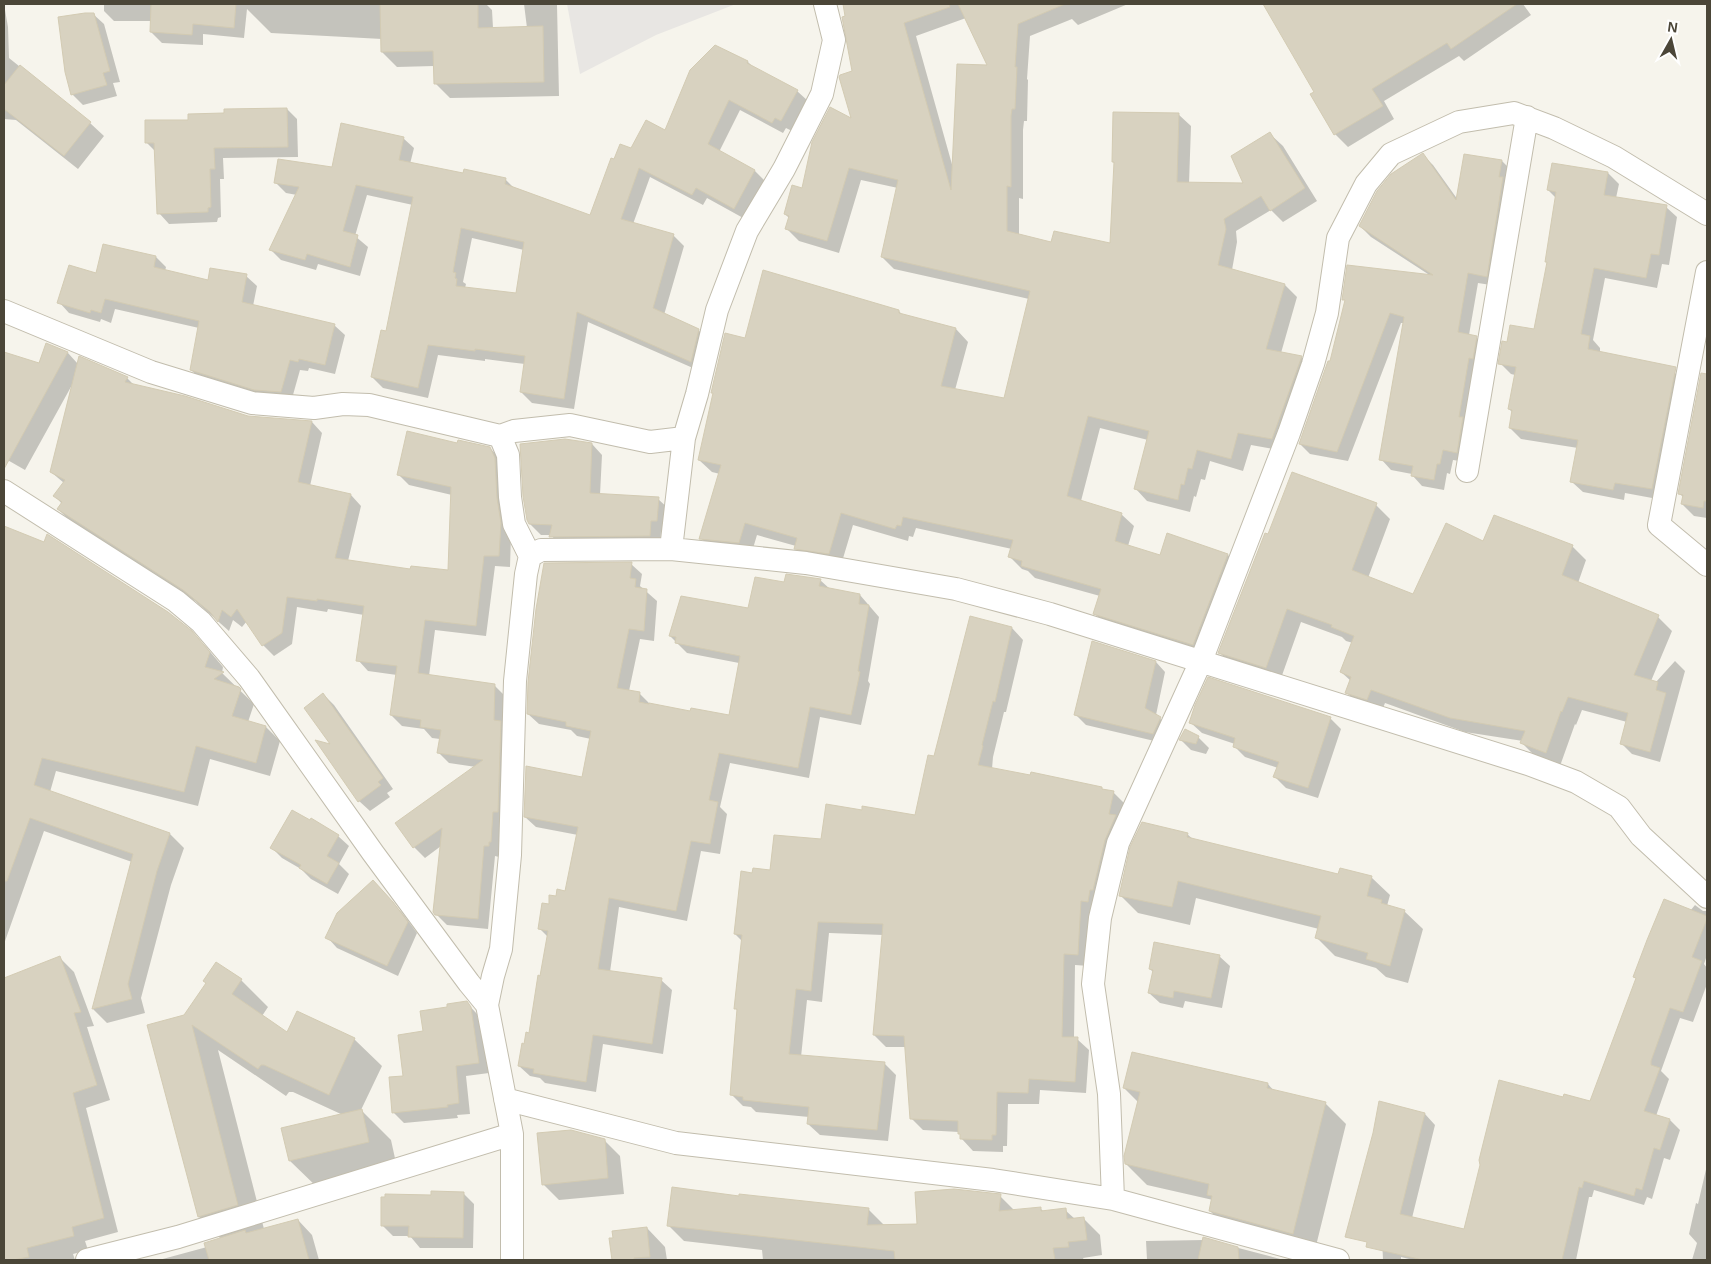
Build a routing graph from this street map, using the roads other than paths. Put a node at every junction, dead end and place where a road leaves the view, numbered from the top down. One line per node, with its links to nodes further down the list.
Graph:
1 (825, 4): 7 (street)
2 (1527, 117): 3 (street); 8 (street); 13 (street)
3 (1707, 214)
4 (1707, 272): 12 (street)
5 (4, 311): 6 (street)
6 (500, 436): 7 (street); 11 (street)
7 (684, 438): 10 (street)
8 (1467, 471)
9 (4, 491): 15 (street)
10 (671, 549): 11 (street); 13 (street)
11 (530, 556): 15 (street)
12 (1707, 565)
13 (1201, 661): 14 (street); 18 (street)
14 (1707, 897)
15 (487, 1005): 16 (street)
16 (505, 1099): 17 (street); 18 (street)
17 (512, 1134): 19 (street); 20 (street)
18 (1113, 1199): 21 (street)
19 (87, 1260)
20 (512, 1260)
21 (1338, 1260)

